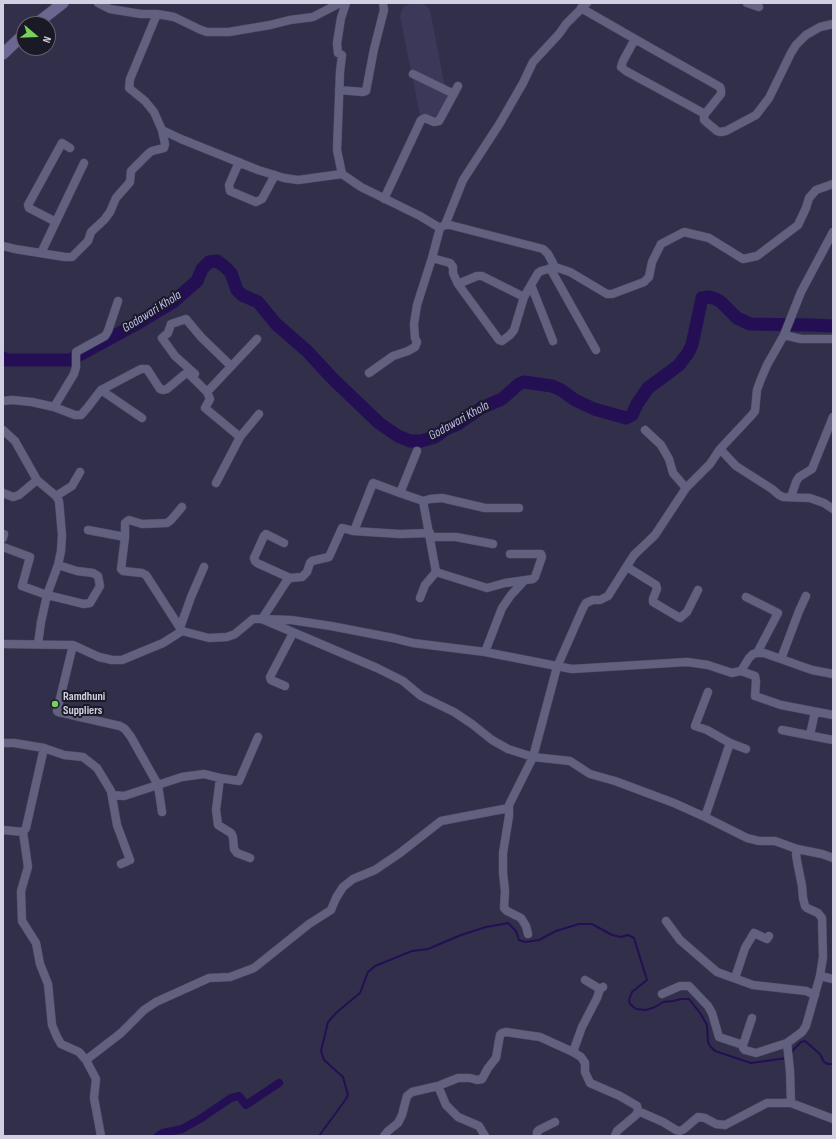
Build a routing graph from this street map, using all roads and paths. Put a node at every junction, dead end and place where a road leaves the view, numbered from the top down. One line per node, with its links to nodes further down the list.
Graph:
1 (63, 3): 10 (main road)
2 (98, 3): 9 (street)
3 (340, 3): 9 (street)
4 (346, 3): 16 (street)
5 (383, 3): 16 (street)
6 (747, 3): 8 (street)
7 (584, 5): 12 (street); 27 (street)
8 (759, 7)
9 (157, 14): 18 (street)
10 (46, 16)
11 (833, 24): 17 (street)
12 (635, 39): 17 (street); 17 (street)
13 (16, 42): 14 (main road)
14 (3, 54)
15 (412, 74): 25 (street)
16 (339, 90): 22 (street)
17 (705, 114)
18 (162, 130): 20 (street); 30 (street)
19 (70, 148): 26 (street)
20 (239, 162): 23 (street); 23 (street)
21 (84, 163): 26 (street)
22 (342, 174): 23 (street); 25 (street)
23 (275, 175)
24 (833, 184): 32 (street)
25 (384, 199): 27 (street)
26 (56, 222): 30 (street)
27 (442, 227): 31 (street); 32 (street)
28 (833, 232): 37 (street)
29 (3, 246): 30 (street)
30 (41, 253)
31 (432, 258): 33 (street); 43 (street)
32 (552, 268): 34 (street); 41 (street)
33 (458, 284): 35 (street); 35 (street)
34 (531, 285): 35 (street); 40 (street)
35 (524, 297)
36 (118, 301): 48 (street)
37 (785, 334): 39 (street); 55 (street)
38 (257, 339): 42 (street)
39 (833, 340)
40 (553, 341)
41 (596, 350)
42 (231, 366): 44 (street); 46 (street)
43 (369, 373)
44 (195, 374)
45 (101, 390): 46 (street); 48 (street); 51 (street)
46 (207, 392): 54 (street)
47 (3, 401): 48 (street)
48 (54, 407)
49 (259, 414): 54 (street)
50 (833, 417): 64 (street)
51 (142, 418)
52 (3, 430): 58 (street)
53 (645, 430): 60 (street)
54 (240, 437): 59 (street)
55 (720, 449): 60 (street); 64 (street)
56 (418, 452): 62 (street)
57 (80, 472): 63 (street)
58 (38, 480): 61 (street); 63 (street)
59 (216, 483)
60 (686, 488): 79 (street)
61 (3, 493)
62 (400, 493): 65 (street); 70 (street)
63 (56, 496): 77 (street)
64 (791, 497): 68 (street)
65 (423, 501): 67 (street); 71 (street)
66 (182, 508): 72 (street)
67 (519, 508)
68 (833, 509)
69 (88, 530): 72 (street)
70 (353, 531): 71 (street); 81 (street)
71 (430, 535): 74 (street); 80 (street)
72 (125, 537): 89 (street)
73 (284, 543): 81 (street)
74 (493, 544)
75 (3, 548): 84 (street)
76 (510, 554): 82 (street)
77 (58, 565): 84 (street); 84 (street)
78 (204, 567): 89 (street)
79 (627, 567): 83 (street); 97 (street)
80 (436, 572): 82 (street); 87 (street)
81 (290, 578): 88 (street)
82 (524, 582): 94 (street)
83 (698, 590)
84 (47, 595): 92 (street)
85 (806, 596): 96 (street)
86 (746, 597): 95 (street)
87 (420, 598)
88 (262, 620): 89 (street); 90 (street); 94 (street)
89 (181, 629): 93 (street)
90 (293, 633): 100 (street); 112 (street)
91 (3, 644): 92 (street)
92 (38, 644): 93 (street)
93 (73, 645): 114 (street)
94 (485, 652): 97 (street)
95 (757, 653): 96 (street); 98 (street)
96 (781, 659): 99 (street)
97 (557, 667): 98 (street); 112 (street)
98 (741, 671): 102 (street)
99 (833, 674)
100 (285, 686)
101 (708, 692): 108 (street)
102 (815, 712): 103 (street); 105 (street)
103 (833, 715)
104 (782, 730): 105 (street)
105 (810, 735): 107 (street)
106 (258, 738): 113 (street)
107 (833, 740)
108 (730, 743): 111 (street); 118 (street)
109 (3, 744): 110 (street)
110 (44, 748): 115 (street); 120 (street)
111 (746, 749)
112 (533, 758): 116 (street); 118 (street)
113 (220, 778): 114 (street); 122 (street)
114 (158, 785): 115 (street); 117 (street)
115 (112, 795): 124 (street)
116 (509, 808): 126 (street); 138 (street)
117 (162, 812)
118 (705, 817): 121 (street)
119 (3, 830): 120 (street)
120 (23, 832): 138 (street)
121 (797, 849): 123 (street); 128 (street)
122 (250, 858)
123 (833, 858)
124 (121, 864)
125 (666, 922): 129 (street)
126 (528, 934)
127 (769, 936): 129 (street)
128 (820, 976): 130 (street); 133 (street)
129 (735, 978): 133 (street)
130 (833, 979)
131 (585, 980): 137 (street)
132 (662, 994): 136 (street)
133 (815, 996): 135 (street)
134 (752, 1018): 136 (street)
135 (787, 1043): 136 (street); 140 (street)
136 (743, 1045)
137 (573, 1052): 139 (street); 141 (street)
138 (86, 1060): 144 (street)
139 (438, 1086): 145 (street); 146 (street)
140 (791, 1103): 141 (street); 142 (street)
141 (638, 1111): 148 (street)
142 (833, 1119)
143 (555, 1122): 147 (street)
144 (101, 1136)
145 (384, 1136)
146 (485, 1136)
147 (537, 1136)
148 (615, 1136)

